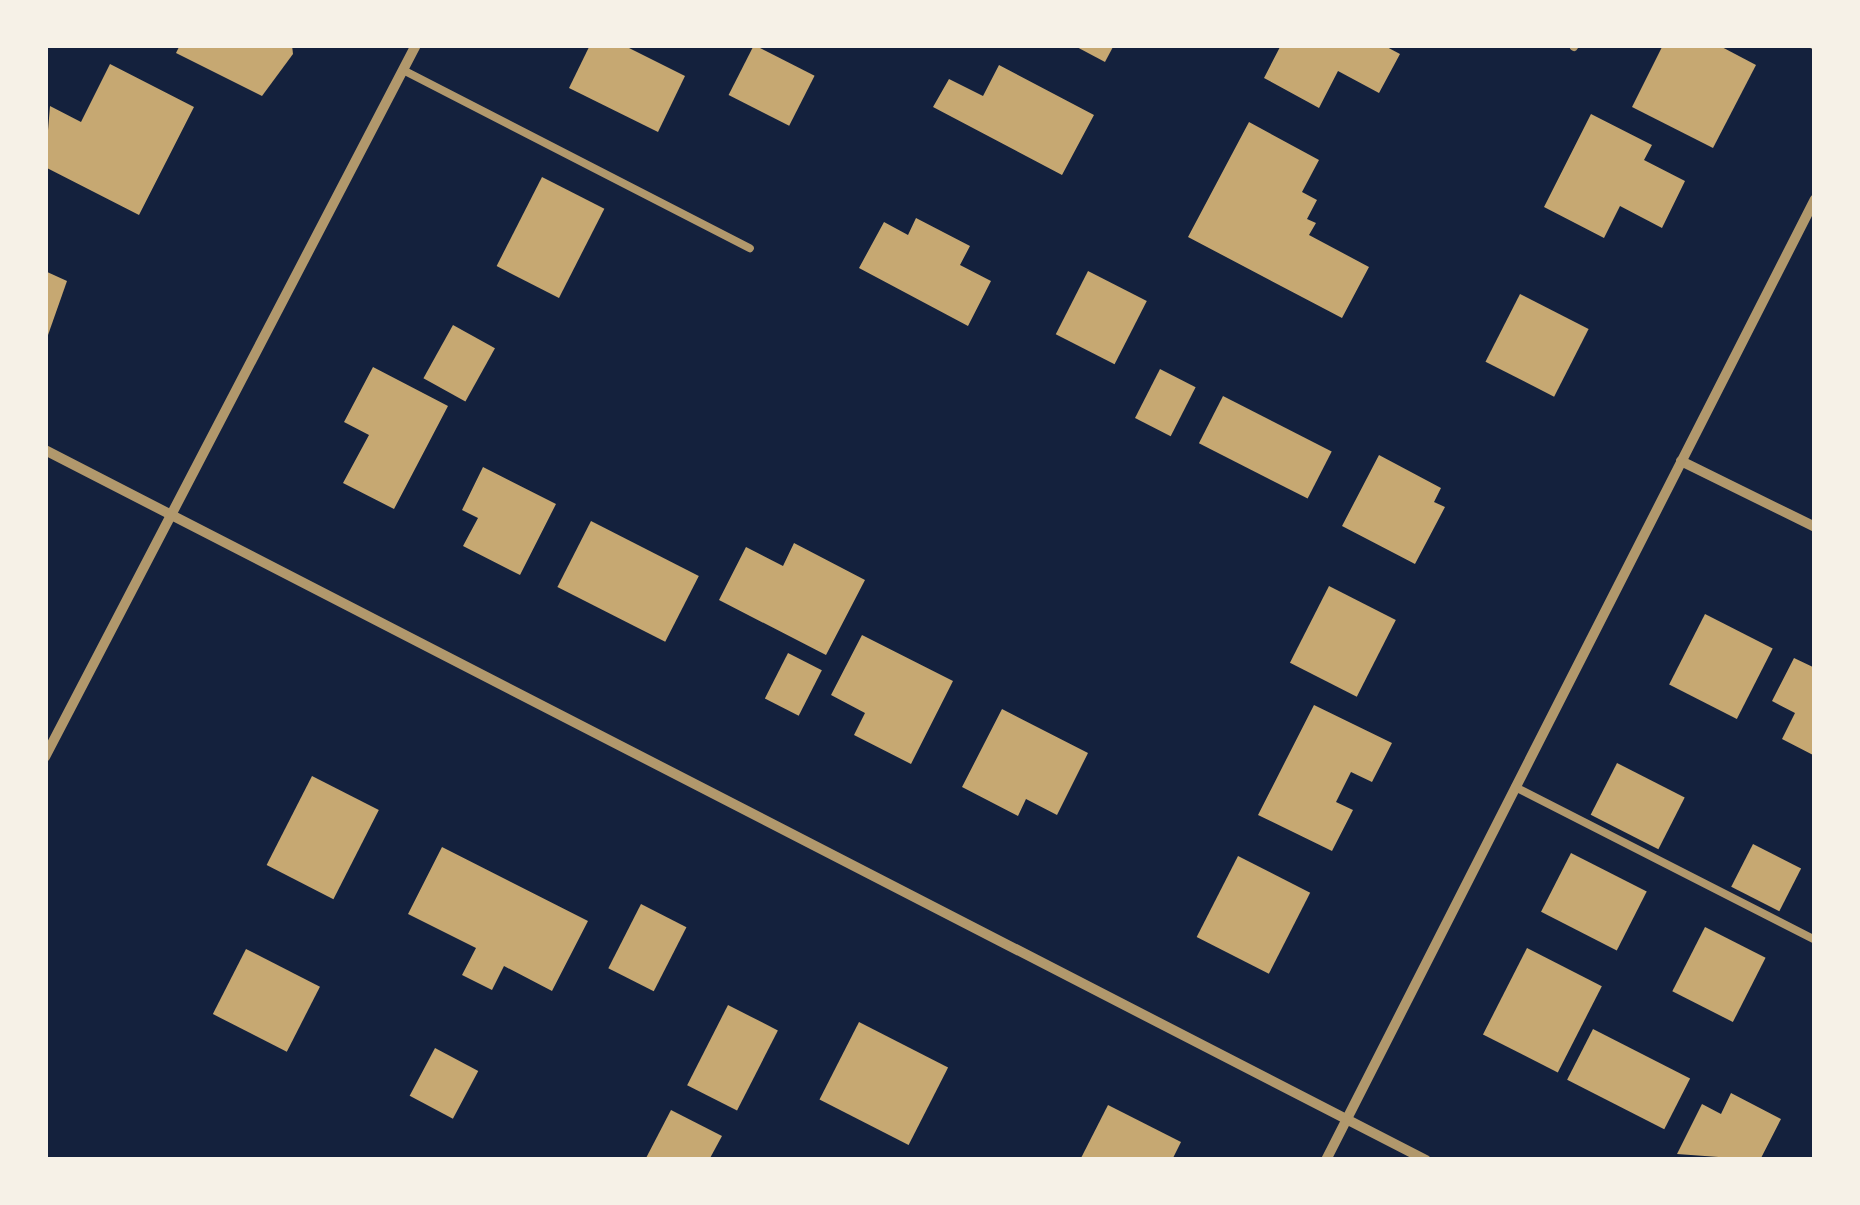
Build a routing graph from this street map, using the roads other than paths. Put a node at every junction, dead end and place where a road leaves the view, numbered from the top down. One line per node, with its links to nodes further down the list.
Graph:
1 (416, 45): 2 (street)
2 (403, 70): 4 (lane); 7 (street)
3 (1815, 199): 6 (street)
4 (750, 248)
5 (45, 450): 7 (street)
6 (1681, 460): 8 (street); 10 (street)
7 (168, 513): 9 (street); 12 (street)
8 (1815, 527)
9 (45, 757)
10 (1515, 787): 11 (lane); 12 (street)
11 (1815, 940)
12 (1347, 1118): 13 (street); 14 (street)
13 (1326, 1160)
14 (1426, 1160)

